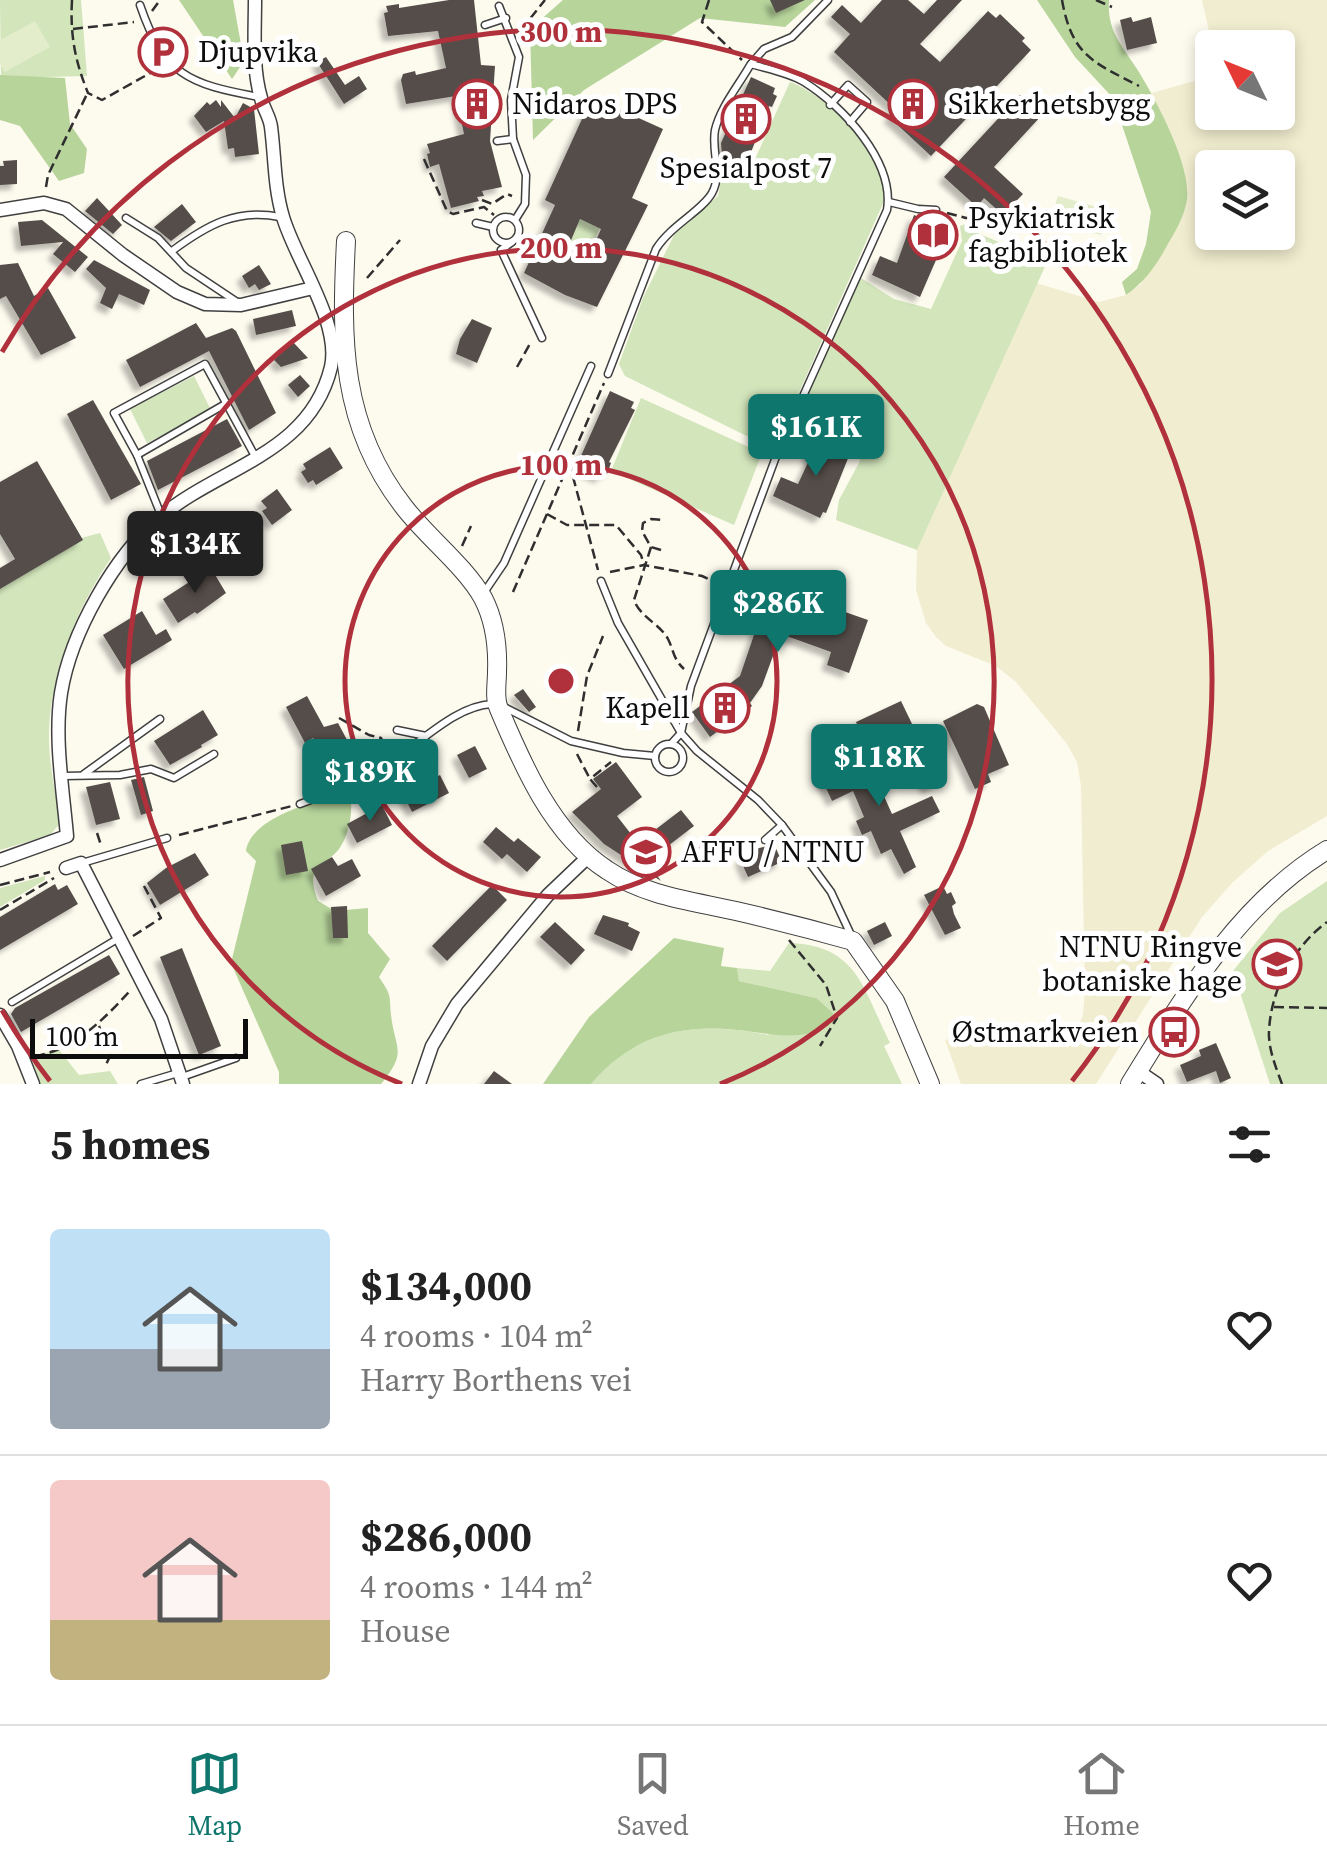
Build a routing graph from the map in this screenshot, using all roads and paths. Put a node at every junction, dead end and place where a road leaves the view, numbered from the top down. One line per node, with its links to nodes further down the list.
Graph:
1 (72, 0): 14 (path)
2 (255, 0): 20 (street)
3 (545, 0): 15 (path)
4 (709, 0): 17 (path)
5 (828, 0): 17 (lane)
6 (1062, 0): 18 (path)
7 (1096, 0): 10 (path)
8 (140, 5): 12 (lane)
9 (499, 6): 11 (lane)
10 (1112, 7)
11 (506, 18): 13 (lane); 15 (lane)
12 (145, 20): 14 (path); 16 (lane)
13 (485, 25)
14 (70, 29): 19 (path)
15 (514, 39): 23 (lane)
16 (168, 62): 19 (path); 20 (lane)
17 (750, 65): 21 (lane); 50 (lane)
18 (1139, 86)
19 (88, 93): 26 (path)
20 (260, 97): 34 (street)
21 (830, 104): 22 (lane); 22 (lane)
22 (850, 122): 28 (lane)
23 (512, 139): 24 (lane); 36 (lane)
24 (497, 141)
25 (424, 159): 30 (path)
26 (48, 175)
27 (512, 196): 29 (path)
28 (889, 202): 32 (lane); 65 (lane)
29 (492, 204): 30 (path); 33 (path)
30 (484, 208): 33 (path)
31 (0, 210): 46 (street)
32 (936, 210): 38 (path)
33 (495, 216): 36 (lane); 39 (lane)
34 (283, 217): 43 (lane); 45 (street)
35 (126, 218): 43 (lane)
36 (515, 220): 42 (lane)
37 (476, 223): 39 (lane)
38 (1021, 224)
39 (493, 228): 42 (lane)
40 (400, 240): 44 (path)
41 (346, 241): 67 (street)
42 (512, 242): 47 (lane)
43 (172, 250): 46 (lane)
44 (367, 278)
45 (313, 288): 46 (street); 53 (street)
46 (241, 305)
47 (538, 336): 49 (path)
48 (591, 366): 67 (lane)
49 (518, 367)
50 (608, 374): 54 (path)
51 (227, 403): 52 (lane); 52 (lane); 53 (lane)
52 (136, 455): 56 (lane)
53 (256, 459): 56 (street)
54 (568, 461): 55 (path); 58 (path)
55 (545, 514): 58 (path); 66 (path)
56 (161, 516): 83 (street)
57 (665, 520): 60 (path)
58 (585, 524): 63 (path); 64 (path)
59 (471, 526): 62 (path)
60 (651, 547): 61 (path); 63 (path)
61 (661, 550)
62 (458, 552)
63 (644, 565): 64 (path); 65 (path); 69 (path)
64 (600, 578): 74 (lane)
65 (728, 588): 69 (lane)
66 (512, 592)
67 (482, 595): 70 (street)
68 (603, 636): 76 (path)
69 (695, 677): 74 (lane)
70 (496, 704): 75 (lane); 76 (lane); 93 (street)
71 (160, 718): 82 (lane)
72 (338, 718): 81 (path)
73 (397, 730): 75 (lane)
74 (681, 732): 77 (lane); 87 (lane)
75 (427, 736): 81 (lane)
76 (578, 742): 78 (lane); 84 (path)
77 (671, 744): 80 (lane); 80 (lane)
78 (623, 753): 80 (lane); 84 (path)
79 (214, 754): 82 (lane)
80 (655, 756)
81 (393, 760): 86 (lane)
82 (82, 775): 83 (lane)
83 (62, 776): 94 (street)
84 (590, 779): 85 (path)
85 (597, 787)
86 (300, 804): 89 (path)
87 (782, 826): 90 (lane); 105 (lane)
88 (97, 833): 92 (path)
89 (168, 838): 92 (lane)
90 (765, 840)
91 (1327, 850): 116 (street)
92 (105, 856): 95 (lane)
93 (589, 856): 105 (street); 120 (street)
94 (0, 860)
95 (81, 864): 96 (street); 117 (street)
96 (65, 870): 97 (path); 100 (path)
97 (0, 884)
98 (144, 886): 103 (path)
99 (0, 900): 100 (path)
100 (2, 909)
101 (1327, 922): 108 (path)
102 (790, 929): 112 (path)
103 (132, 937)
104 (114, 941): 107 (lane)
105 (853, 941): 121 (street)
106 (137, 983): 111 (path)
107 (12, 1002)
108 (1273, 1007): 109 (path); 123 (path)
109 (1327, 1008)
110 (0, 1014): 113 (street)
111 (98, 1025): 113 (path); 115 (path)
112 (820, 1046)
113 (23, 1057): 118 (street)
114 (236, 1058): 117 (lane)
115 (105, 1066)
116 (1134, 1077): 122 (street)
117 (181, 1078): 119 (lane)
118 (33, 1084)
119 (141, 1084)
120 (419, 1084)
121 (930, 1084)
122 (1157, 1084)
123 (1282, 1084)

